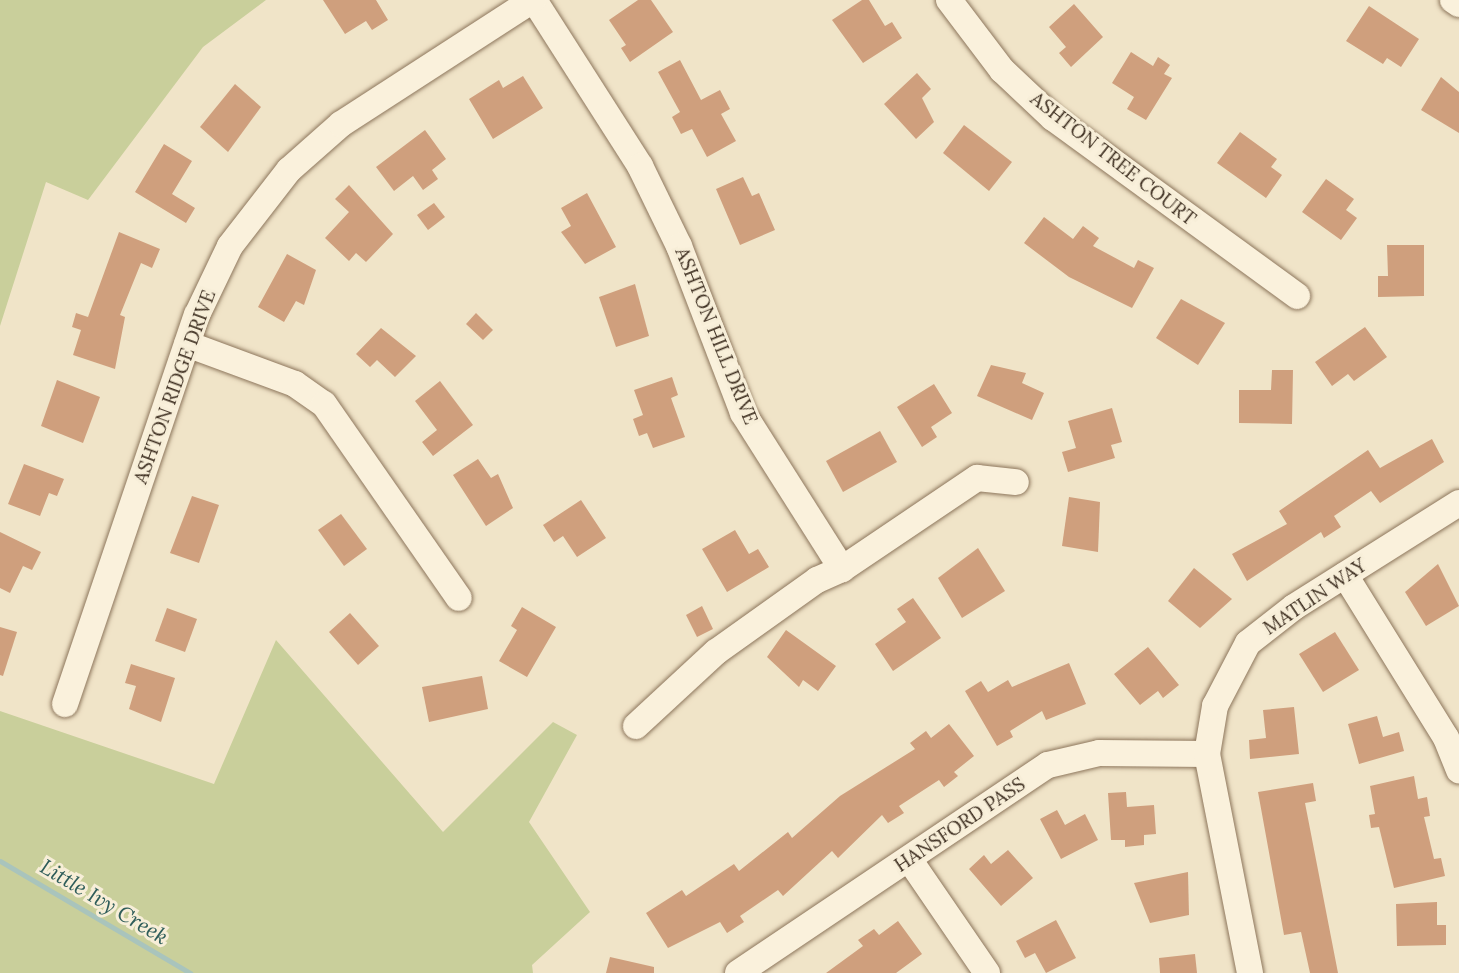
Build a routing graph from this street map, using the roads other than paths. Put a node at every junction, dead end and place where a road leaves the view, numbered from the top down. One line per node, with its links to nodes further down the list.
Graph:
1 (533, 0): 6 (street, ASHTON RIDGE DRIVE); 9 (street, ASHTON HILL DRIVE)
2 (949, 0): 5 (street, ASHTON TREE COURT)
3 (1453, 0): 4 (street)
4 (1459, 4)
5 (1297, 296)
6 (187, 344): 11 (street); 12 (street, ASHTON RIDGE DRIVE)
7 (1016, 482): 9 (street)
8 (1459, 503): 10 (street, MATLIN WAY)
9 (842, 569): 13 (street)
10 (1345, 575): 14 (street, MATLIN WAY); 15 (street)
11 (459, 598)
12 (65, 704)
13 (636, 726)
14 (1207, 754): 16 (street, HANSFORD PASS); 19 (street, MATLIN WAY)
15 (1459, 771)
16 (909, 859): 17 (street, HANSFORD PASS); 18 (street)
17 (738, 973)
18 (987, 973)
19 (1250, 973)

